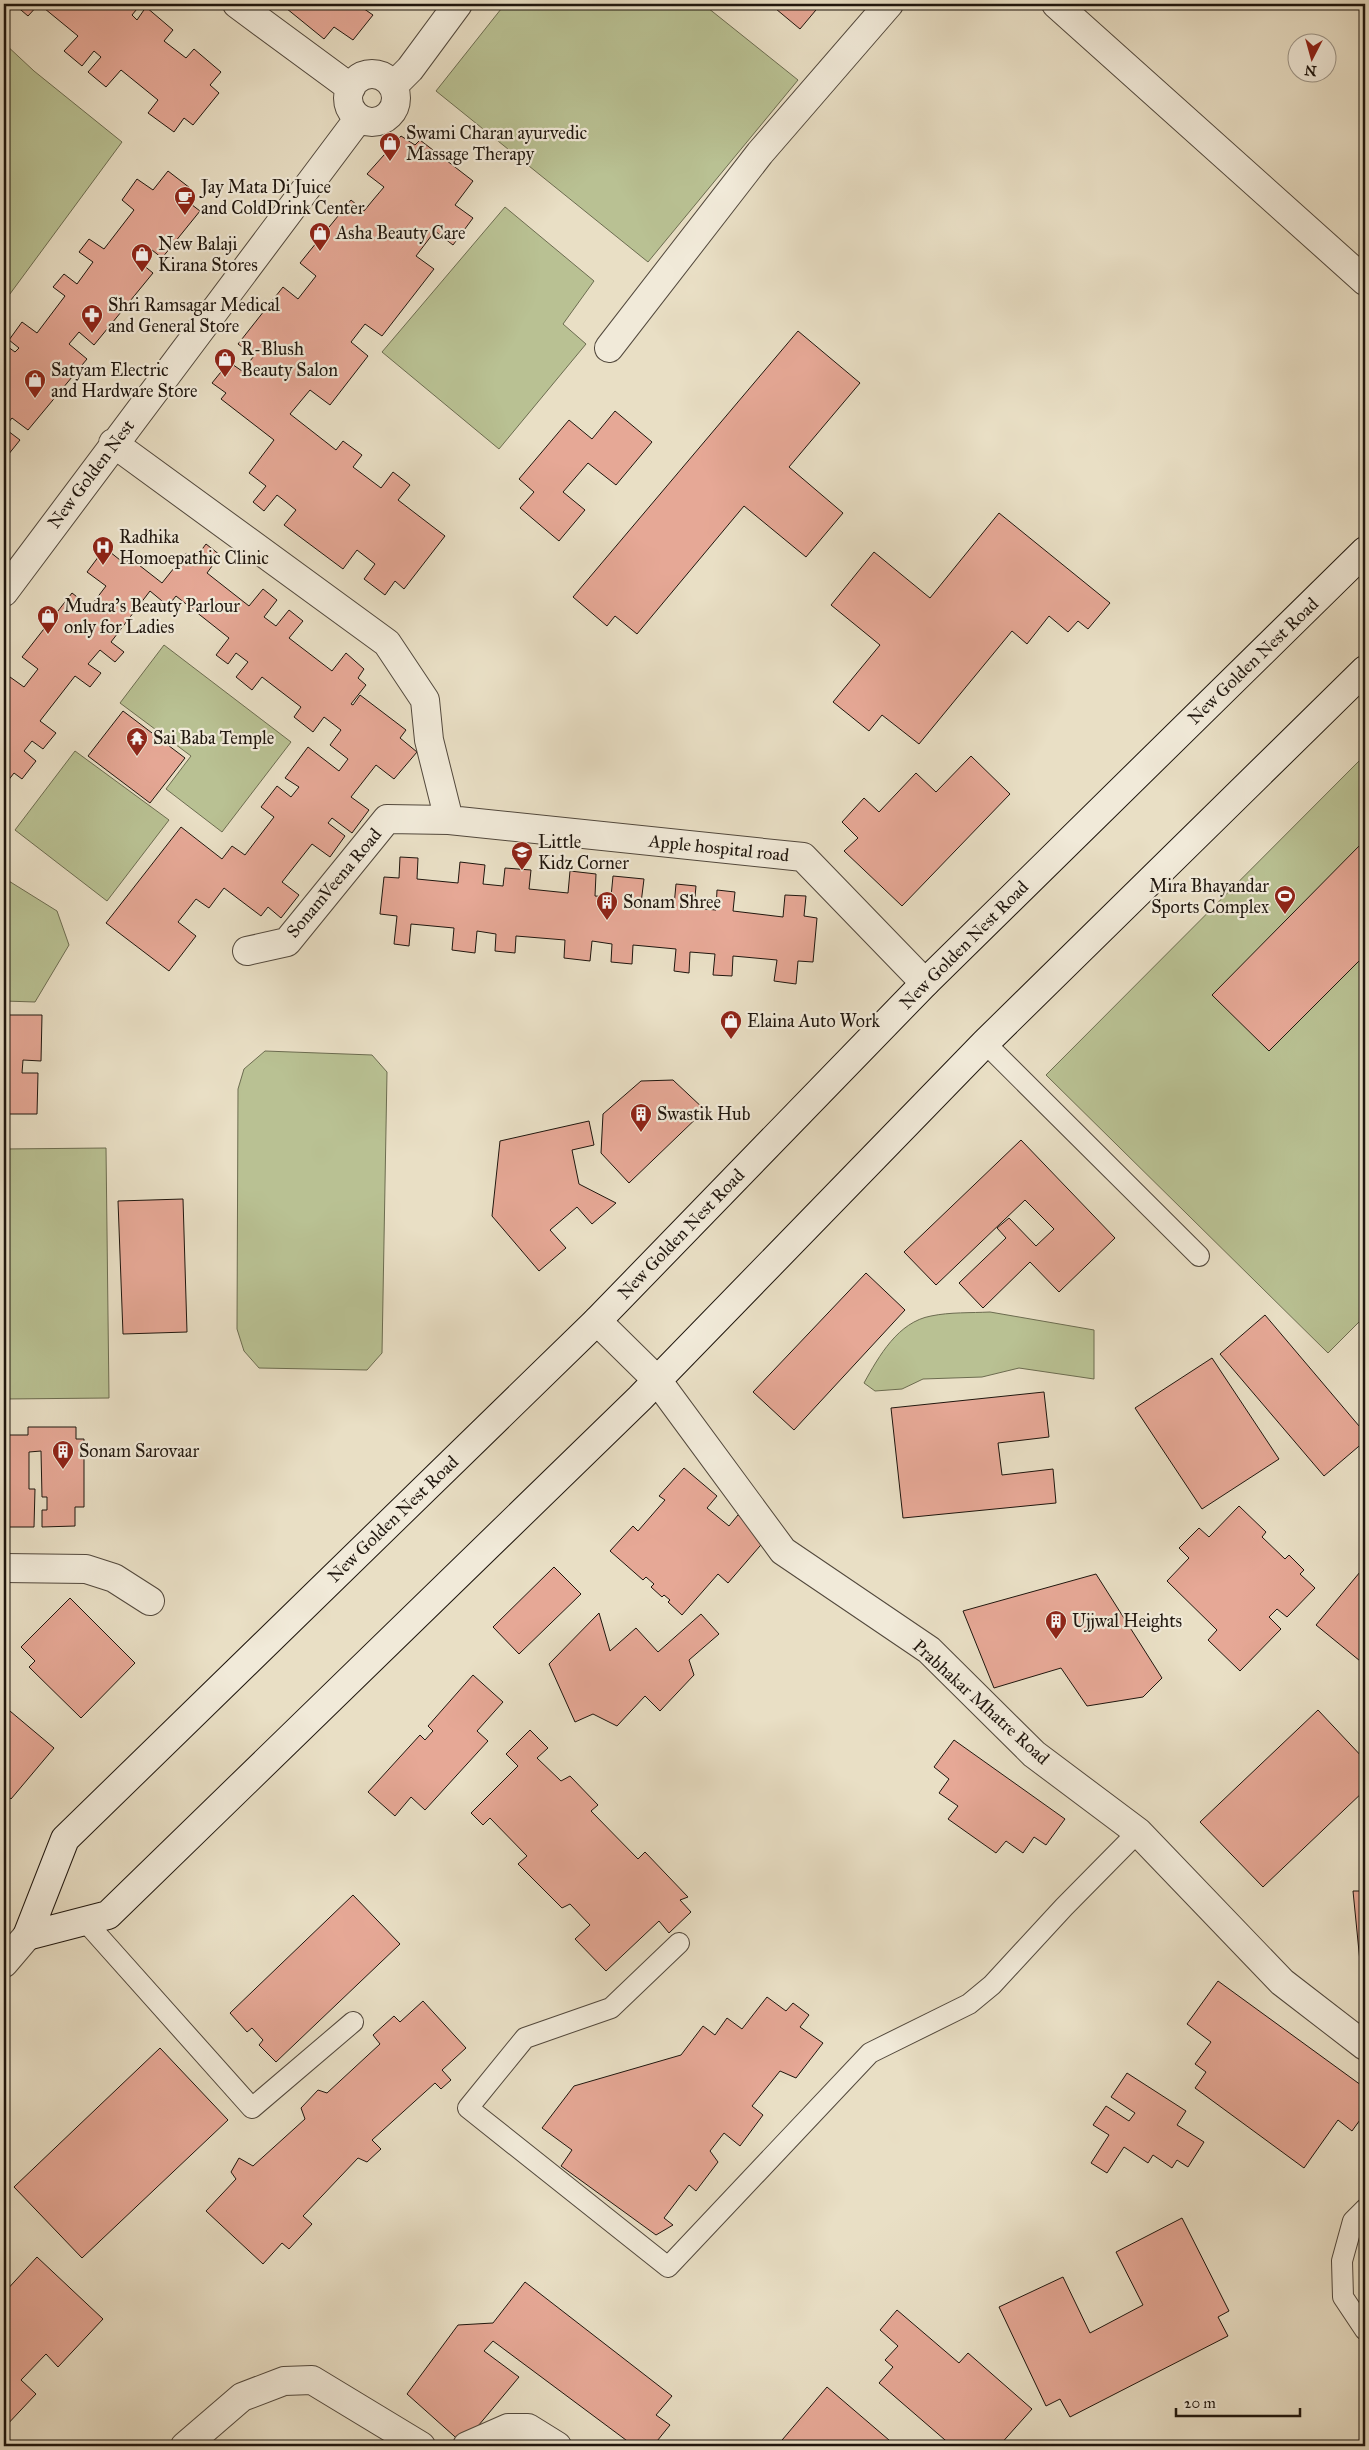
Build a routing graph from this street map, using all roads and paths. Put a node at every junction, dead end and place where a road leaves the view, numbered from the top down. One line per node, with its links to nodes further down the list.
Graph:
1 (458, 4): 5 (street)
2 (889, 4): 9 (street)
3 (1056, 4): 8 (street)
4 (240, 5): 6 (street)
5 (393, 86): 6 (street); 7 (street)
6 (351, 88): 7 (street)
7 (359, 118): 10 (street, New Golden Nest)
8 (1365, 281)
9 (609, 348)
10 (113, 443): 12 (street, New Golden Nest); 14 (street)
11 (1365, 551): 16 (street, New Golden Nest Road)
12 (4, 592)
13 (1365, 670): 17 (street)
14 (449, 820): 15 (street, SonamVeena Road); 16 (street, Apple hospital road)
15 (247, 952)
16 (925, 983): 19 (street, New Golden Nest Road)
17 (985, 1043): 18 (lane); 20 (street)
18 (1200, 1256)
19 (597, 1321): 20 (street, Prabhakar Mhatre Road); 25 (street, New Golden Nest Road)
20 (657, 1380): 23 (street, Prabhakar Mhatre Road); 24 (street)
21 (4, 1568): 22 (street)
22 (150, 1601)
23 (1138, 1832): 26 (lane); 29 (street, Prabhakar Mhatre Road)
24 (85, 1921): 25 (street); 28 (lane)
25 (27, 1936): 27 (street, New Golden Nest Road)
26 (678, 1943)
27 (4, 1963)
28 (353, 2022)
29 (1365, 2046)
30 (1365, 2209): 31 (lane)
31 (1365, 2330)
32 (185, 2446): 33 (street)
33 (421, 2446)
34 (467, 2446): 35 (street)
35 (557, 2446)

